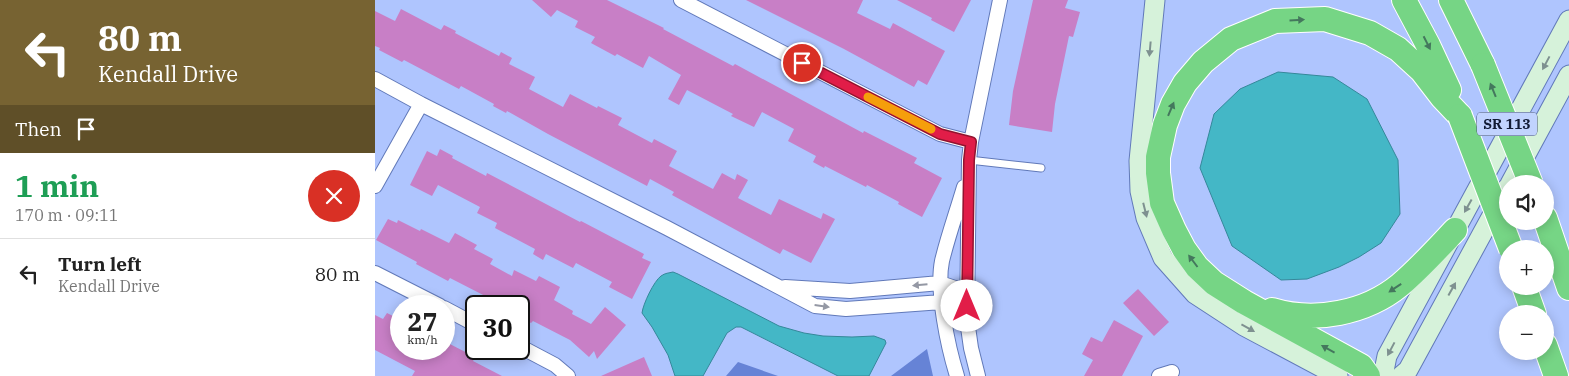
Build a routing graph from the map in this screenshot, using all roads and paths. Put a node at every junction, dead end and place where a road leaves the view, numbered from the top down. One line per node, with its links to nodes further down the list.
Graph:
1 (681, 0): 11 (street)
2 (1001, 0): 11 (street)
3 (1155, 0): 34 (street, one-way to 34)
4 (1404, 0): 10 (highway, SR 113, one-way to 10)
5 (1451, 0): 15 (highway, SR 113, one-way to 5, bridge)
6 (1569, 20): 18 (street, one-way to 18)
7 (1569, 75): 14 (street)
8 (375, 79): 9 (street)
9 (421, 104): 16 (street); 23 (street)
10 (1458, 113): 20 (highway, SR 113, bridge); 28 (highway, one-way to 10)
11 (971, 142): 12 (street)
12 (969, 164): 13 (lane); 22 (street); 25 (street)
13 (1041, 168)
14 (1515, 175)
15 (1527, 175)
16 (375, 186)
17 (1499, 203): 37 (street, one-way to 17)
18 (1455, 230): 28 (highway, one-way to 28); 36 (street, one-way to 36)
19 (1549, 230): 24 (highway)
20 (1507, 240)
21 (375, 273): 26 (street)
22 (940, 283): 23 (street, one-way to 23); 25 (street); 27 (street)
23 (779, 286): 27 (street, one-way to 27)
24 (1569, 288)
25 (967, 292): 27 (street); 33 (street)
26 (418, 295)
27 (942, 302): 32 (street)
28 (1244, 302): 35 (highway, one-way to 28)
29 (530, 352): 31 (street)
30 (1550, 360): 38 (highway)
31 (568, 376)
32 (957, 376)
33 (978, 376)
34 (1338, 376)
35 (1368, 376)
36 (1383, 376)
37 (1401, 376)
38 (1556, 376)

